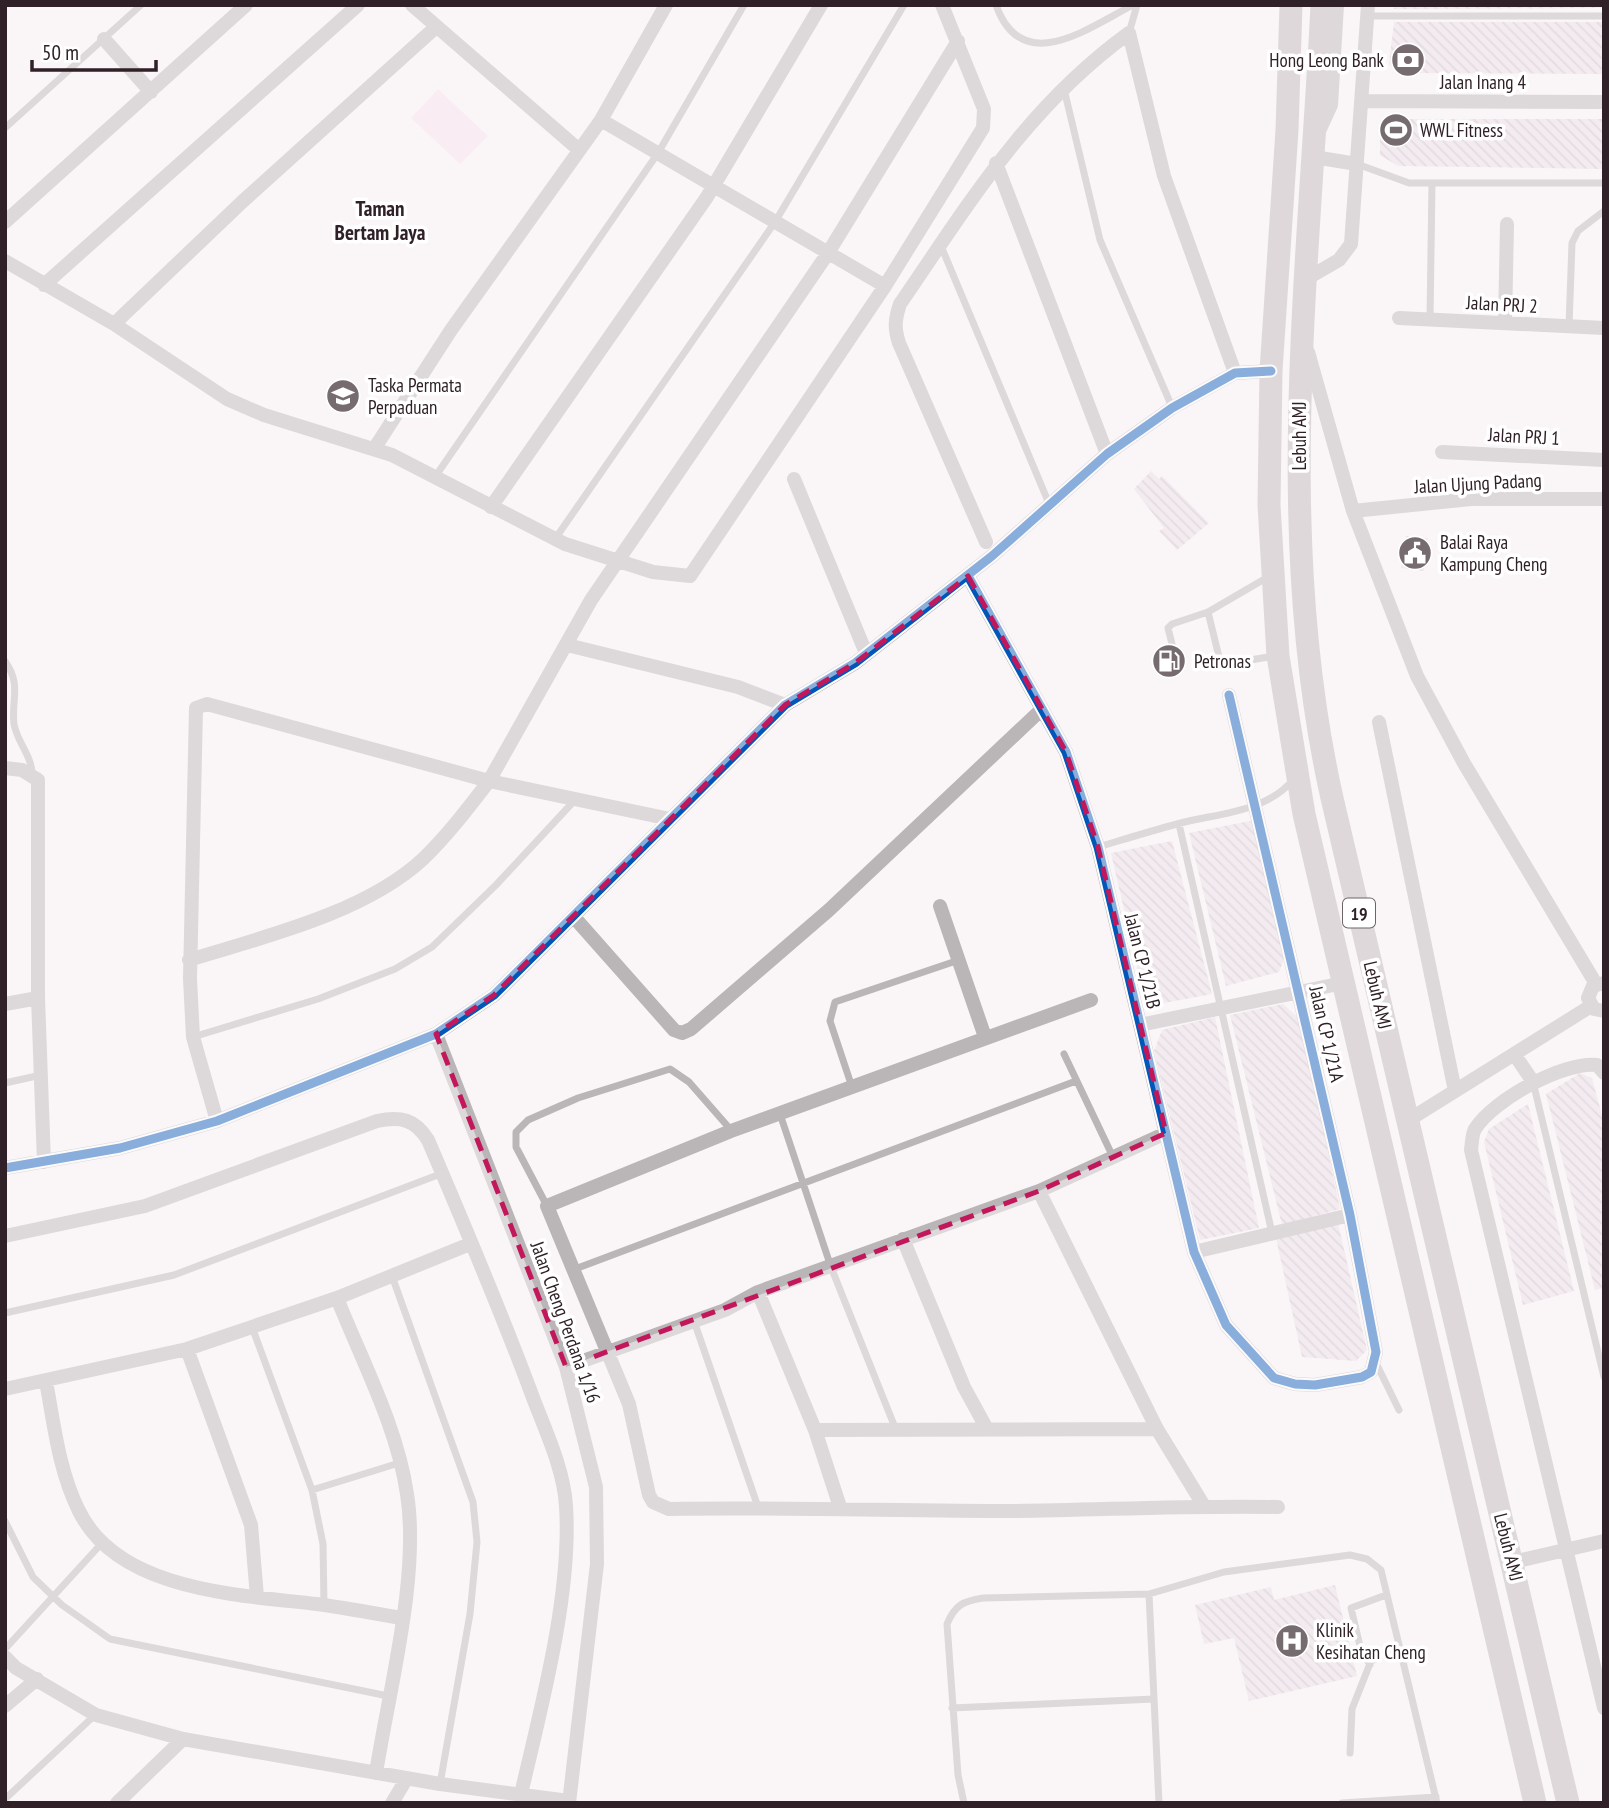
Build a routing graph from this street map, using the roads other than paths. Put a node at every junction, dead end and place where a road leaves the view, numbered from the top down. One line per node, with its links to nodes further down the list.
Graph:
1 (141, 5): 20 (lane)
2 (246, 5): 23 (street)
3 (358, 5): 44 (street)
4 (412, 5): 18 (street)
5 (648, 5): 15 (street)
6 (744, 5): 30 (lane)
7 (821, 5): 35 (street)
8 (904, 5): 38 (lane)
9 (942, 5): 21 (street)
10 (996, 5): 11 (lane)
11 (1135, 5): 19 (lane)
12 (1322, 5): 28 (highway, Lebuh AMJ / 19)
13 (1337, 5): 28 (street)
14 (1368, 10): 17 (lane); 24 (street)
15 (663, 11): 26 (street)
16 (1288, 11): 53 (highway, Lebuh AMJ / 19)
17 (1604, 16)
18 (436, 27): 29 (street); 49 (street)
19 (1129, 33): 22 (street); 54 (street)
20 (104, 39): 23 (street); 27 (lane)
21 (958, 41): 41 (street); 45 (street)
22 (1063, 88): 31 (street); 55 (lane)
23 (152, 92): 37 (street)
24 (1362, 101): 25 (street, Jalan Inang 4); 32 (street)
25 (1604, 102)
26 (601, 120): 29 (street); 30 (street)
27 (5, 128)
28 (1315, 148): 32 (street); 43 (highway, Lebuh AMJ / 19)
29 (578, 149): 56 (street)
30 (658, 153): 35 (street); 60 (lane)
31 (996, 163): 40 (street); 58 (street)
32 (1357, 164): 33 (lane); 43 (street)
33 (1432, 183): 34 (lane); 47 (lane)
34 (1604, 183)
35 (714, 186): 38 (street); 63 (street)
36 (1604, 211): 50 (lane)
37 (5, 222)
38 (775, 222): 41 (street); 66 (lane)
39 (1507, 224): 48 (street)
40 (940, 245): 64 (lane); 67 (street)
41 (828, 253): 45 (street); 68 (street)
42 (5, 261): 44 (street)
43 (1306, 279): 52 (highway, Lebuh AMJ / 19)
44 (44, 285): 49 (street)
45 (885, 286): 68 (street)
46 (1399, 318): 47 (street, Jalan PRJ 2)
47 (1430, 319): 48 (street, Jalan PRJ 2)
48 (1505, 323): 50 (street, Jalan PRJ 2)
49 (114, 324): 56 (street)
50 (1569, 326): 51 (street, Jalan PRJ 2)
51 (1604, 328)
52 (1302, 332): 65 (street); 119 (highway, Lebuh AMJ / 19)
53 (1271, 371): 54 (street); 69 (highway, Lebuh AMJ / 19)
54 (1235, 373): 55 (street)
55 (1172, 408): 58 (street)
56 (374, 449): 60 (street)
57 (1442, 452): 59 (street, Jalan PRJ 1)
58 (1107, 454): 64 (street)
59 (1604, 460)
60 (435, 477): 63 (street)
61 (794, 479): 74 (street)
62 (1604, 499): 65 (street, Jalan Ujung Padang)
63 (491, 507): 66 (street)
64 (1050, 507): 70 (street)
65 (1353, 511): 97 (street)
66 (555, 539): 68 (street)
67 (986, 542)
68 (617, 562): 73 (street)
69 (1271, 575): 71 (lane); 75 (highway, Lebuh AMJ / 19)
70 (968, 576): 74 (street); 81 (street, Jalan CP 1/21B)
71 (1208, 612): 72 (lane); 77 (lane)
72 (1172, 644)
73 (567, 645): 80 (street); 86 (street)
74 (866, 653): 80 (street)
75 (1278, 656): 77 (lane); 85 (highway, Lebuh AMJ / 19)
76 (5, 661): 84 (lane)
77 (1221, 665): 78 (lane)
78 (1208, 667)
79 (1229, 695): 88 (street, Jalan CP 1/21A)
80 (785, 705): 89 (street)
81 (1042, 709): 91 (street, Jalan CP 1/21B); 93 (street)
82 (1379, 722): 116 (street)
83 (5, 768): 84 (street)
84 (32, 774): 99 (street)
85 (1298, 776): 88 (lane); 96 (highway, Lebuh AMJ / 19)
86 (489, 781): 87 (street); 94 (street); 94 (street)
87 (575, 800): 89 (street); 106 (lane)
88 (1256, 806): 90 (lane); 98 (street, Jalan CP 1/21A)
89 (670, 819): 93 (street)
90 (1179, 824): 91 (lane); 102 (lane)
91 (1098, 847): 104 (street, Jalan CP 1/21B)
92 (940, 906): 95 (street)
93 (573, 916): 105 (street)
94 (189, 960): 106 (street)
95 (959, 960): 107 (street); 115 (lane)
96 (1343, 983): 98 (street); 198 (highway, Lebuh AMJ / 19)
97 (1600, 983): 103 (street)
98 (1298, 990): 102 (street); 129 (street, Jalan CP 1/21A)
99 (38, 998): 101 (street); 111 (street)
100 (1091, 1000): 107 (street)
101 (5, 1004)
102 (1222, 1007): 104 (street); 130 (lane)
103 (1597, 1009): 109 (street)
104 (1140, 1025): 121 (street, Jalan CP 1/21B)
105 (436, 1034): 118 (street); 146 (street, Jalan Cheng Perdana 1/16)
106 (193, 1037): 118 (street)
107 (985, 1037): 115 (street)
108 (1065, 1054): 112 (lane)
109 (1515, 1055): 113 (street); 116 (street)
110 (1604, 1073): 113 (street)
111 (41, 1075): 114 (lane); 123 (street)
112 (1076, 1081): 122 (lane); 126 (lane)
113 (1533, 1082): 147 (lane); 164 (street)
114 (5, 1083)
115 (852, 1087): 117 (street)
116 (1455, 1091): 119 (street)
117 (780, 1114): 120 (street); 126 (lane)
118 (217, 1121): 123 (street)
119 (1407, 1121): 165 (highway, Lebuh AMJ / 19)
120 (732, 1131): 128 (street); 128 (lane)
121 (1166, 1133): 122 (street); 134 (street, Jalan CP 1/21B)
122 (1113, 1157): 127 (street)
123 (44, 1162): 124 (street)
124 (5, 1168)
125 (443, 1173): 131 (street); 133 (street); 140 (lane)
126 (804, 1184): 135 (lane); 136 (lane)
127 (1039, 1191): 132 (street); 152 (street)
128 (547, 1206): 136 (street)
129 (1349, 1215): 130 (street); 145 (street, Jalan CP 1/21A)
130 (1272, 1234): 134 (street)
131 (5, 1236)
132 (903, 1238): 135 (street); 151 (street)
133 (470, 1244): 137 (street); 189 (street)
134 (1194, 1252): 145 (street, Jalan CP 1/21B)
135 (831, 1267): 138 (street); 154 (lane)
136 (575, 1269): 144 (street)
137 (391, 1276): 139 (street); 188 (lane)
138 (758, 1292): 141 (street); 153 (street)
139 (337, 1298): 142 (street); 155 (street)
140 (5, 1313)
141 (694, 1321): 144 (street); 158 (lane)
142 (252, 1327): 143 (street); 156 (lane)
143 (187, 1349): 148 (street); 169 (street)
144 (608, 1352): 146 (street); 158 (street)
145 (1376, 1363): 150 (lane)
146 (566, 1367): 192 (street, Jalan Cheng Perdana 1/16)
147 (1604, 1377)
148 (46, 1381): 149 (street); 163 (street)
149 (5, 1389)
150 (1399, 1410)
151 (987, 1429): 152 (street); 154 (street)
152 (1157, 1429): 157 (street)
153 (814, 1430): 154 (street); 159 (street)
154 (896, 1430)
155 (399, 1463): 156 (lane); 171 (street)
156 (312, 1490): 170 (lane)
157 (1203, 1506): 159 (street); 160 (street)
158 (758, 1507): 159 (street)
159 (840, 1507)
160 (1278, 1507)
161 (5, 1521): 168 (lane)
162 (1604, 1541): 164 (street)
163 (102, 1543): 168 (lane); 169 (street)
164 (1565, 1550): 165 (street); 181 (street)
165 (1513, 1562): 183 (highway, Lebuh AMJ / 19)
166 (1149, 1594): 167 (lane); 178 (lane); 180 (lane)
167 (1386, 1595): 172 (lane); 175 (lane)
168 (53, 1596): 173 (lane); 177 (lane)
169 (257, 1597): 170 (street)
170 (324, 1605): 171 (street)
171 (401, 1618): 177 (street)
172 (1400, 1648): 175 (lane); 191 (lane)
173 (5, 1649)
174 (5, 1657): 176 (street)
175 (1370, 1665): 185 (lane)
176 (37, 1679): 179 (street); 182 (street)
177 (388, 1696): 186 (street)
178 (1154, 1699): 180 (lane); 196 (lane)
179 (5, 1706)
180 (952, 1708): 195 (lane)
181 (1604, 1708)
182 (96, 1715): 184 (street); 190 (lane)
183 (1551, 1730): 199 (highway, Lebuh AMJ / 19); 200 (street)
184 (183, 1739): 186 (street); 193 (street)
185 (1350, 1753)
186 (376, 1773): 187 (street)
187 (407, 1778): 188 (street); 194 (street)
188 (440, 1784): 189 (street)
189 (522, 1794): 192 (street)
190 (5, 1799)
191 (1436, 1800): 197 (lane)
192 (569, 1802)
193 (117, 1803)
194 (392, 1803)
195 (964, 1803)
196 (1159, 1803)
197 (1342, 1803)
198 (1535, 1803)
199 (1568, 1803)
200 (1577, 1803)

